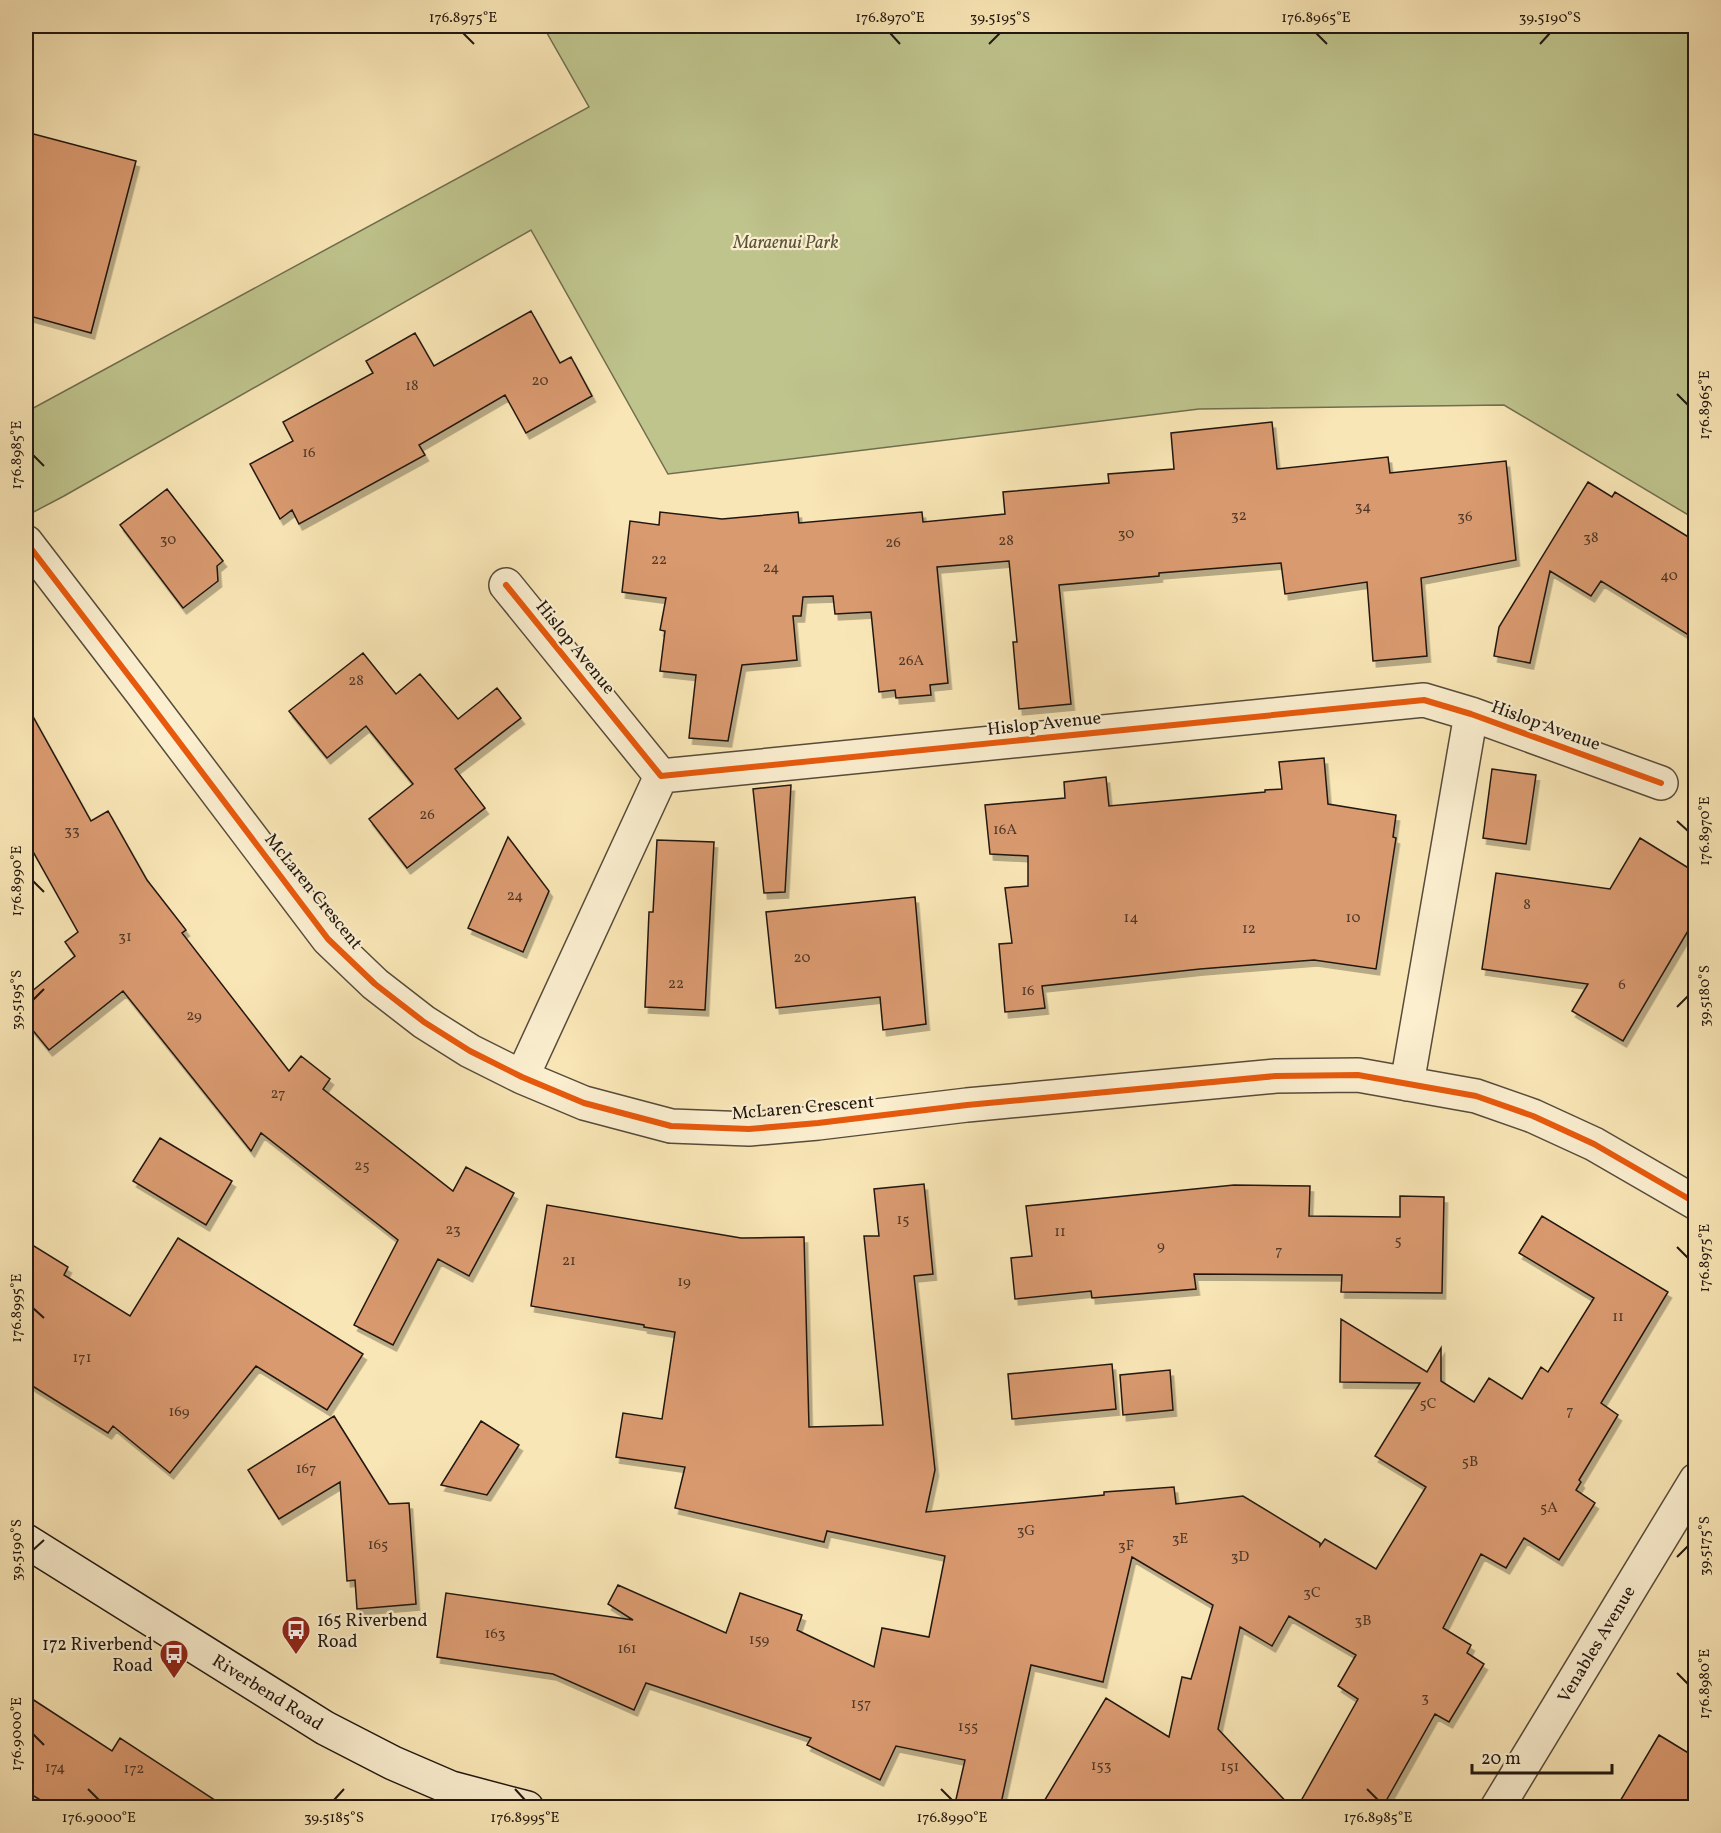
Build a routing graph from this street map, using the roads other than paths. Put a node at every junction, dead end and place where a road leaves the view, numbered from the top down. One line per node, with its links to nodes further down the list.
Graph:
1 (26, 542): 6 (street, McLaren Crescent)
2 (506, 585): 4 (street, Hislop Avenue)
3 (1471, 714): 4 (street, Hislop Avenue); 5 (street, Hislop Avenue); 7 (street, Hislop Avenue)
4 (661, 776): 6 (street)
5 (1662, 783)
6 (522, 1077): 7 (street, McLaren Crescent)
7 (1407, 1084): 8 (street, McLaren Crescent)
8 (1695, 1203)
9 (1695, 1480): 13 (street, Venables Avenue)
10 (26, 1541): 11 (street, Riverbend Road)
11 (448, 1798): 12 (street, Riverbend Road)
12 (527, 1808)
13 (1497, 1808)

